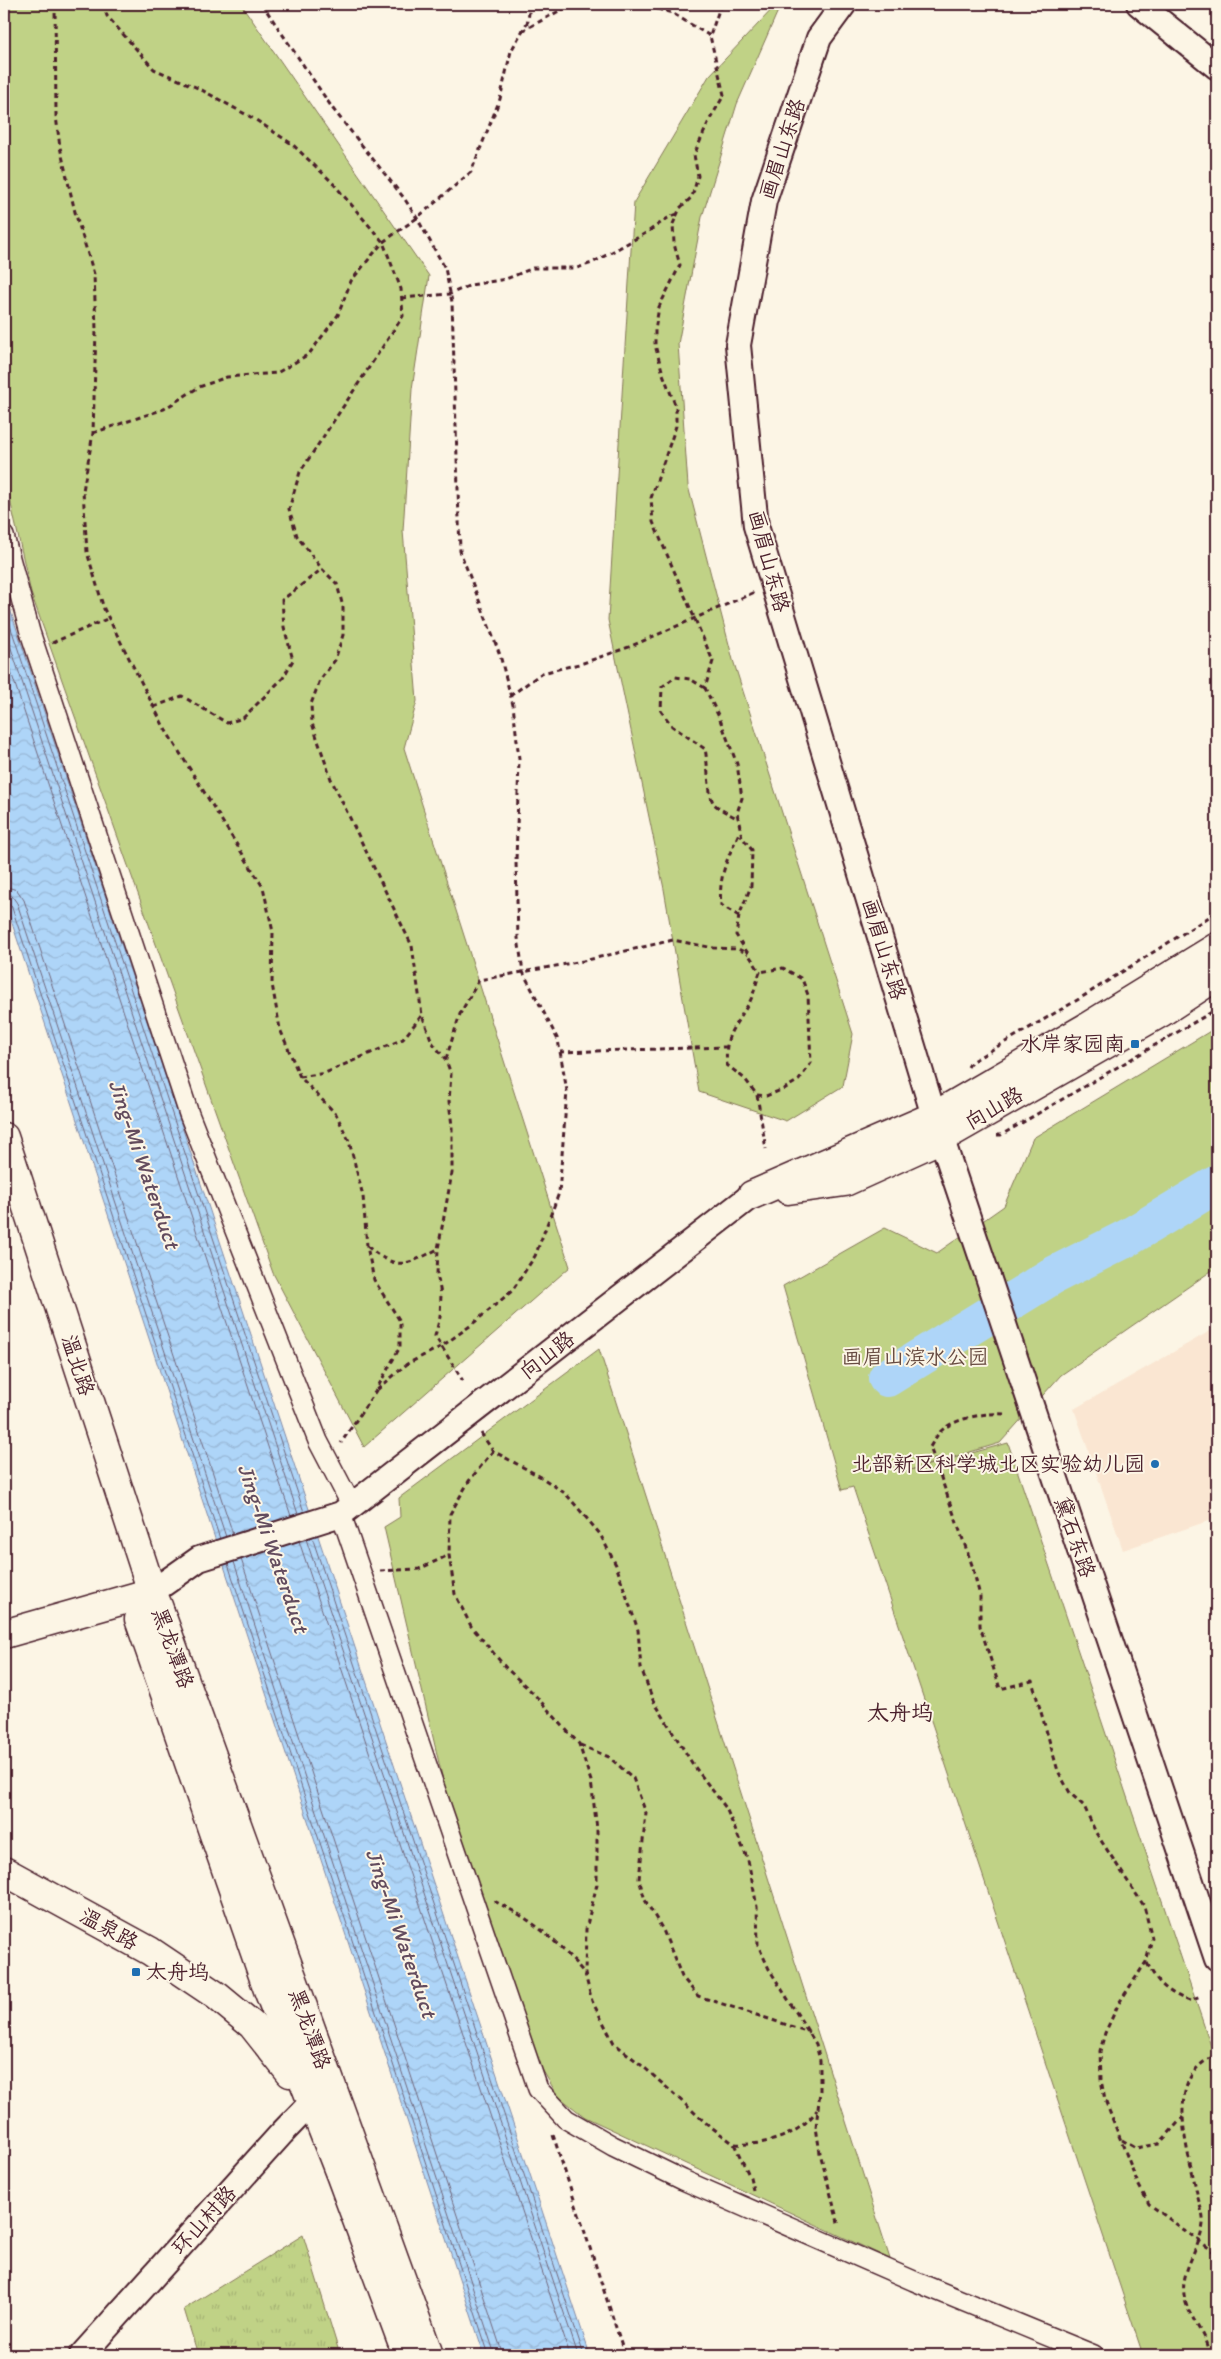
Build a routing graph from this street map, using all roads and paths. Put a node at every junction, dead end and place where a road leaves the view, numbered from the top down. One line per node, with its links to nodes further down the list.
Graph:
1 (55, 4): 18 (path)
2 (103, 4): 15 (path)
3 (262, 4): 14 (path)
4 (530, 4): 10 (path)
5 (572, 4): 10 (path)
6 (640, 4): 11 (path)
7 (721, 4): 11 (path)
8 (844, 4): 21 (street, 画眉山东路)
9 (1139, 4): 12 (street)
10 (522, 32): 14 (path)
11 (710, 36): 13 (path)
12 (1217, 68)
13 (678, 214): 16 (path); 23 (path)
14 (418, 218): 15 (path); 16 (path)
15 (383, 242): 17 (path); 18 (path)
16 (450, 294): 17 (path); 26 (path)
17 (402, 298): 20 (path)
18 (94, 433): 22 (path)
19 (4, 536): 24 (street)
20 (322, 569): 27 (path); 37 (path)
21 (774, 584): 23 (path); 44 (street, 画眉山东路)
22 (109, 618): 24 (path); 27 (path)
23 (695, 619): 25 (path); 26 (path)
24 (35, 650): 54 (street)
25 (705, 688): 28 (path); 28 (path)
26 (510, 696): 34 (path)
27 (154, 707): 42 (path)
28 (739, 819): 29 (path)
29 (741, 830): 31 (path); 31 (path)
30 (1217, 912): 41 (path)
31 (739, 916): 33 (path)
32 (1217, 947): 44 (main road, 向山路)
33 (749, 954): 34 (path); 35 (path)
34 (523, 972): 39 (path); 40 (path)
35 (760, 972): 38 (path); 43 (path)
36 (1217, 976): 44 (main road, 向山路)
37 (422, 1015): 40 (path); 42 (path)
38 (726, 1048): 39 (path); 43 (path)
39 (560, 1052): 50 (path)
40 (446, 1060): 49 (path)
41 (966, 1070)
42 (300, 1077): 48 (path)
43 (757, 1095): 46 (path)
44 (938, 1127): 47 (main road, 向山路); 63 (street, 黛石东路)
45 (4, 1137): 58 (main road, 温北路)
46 (766, 1149)
47 (752, 1195): 55 (street, 向山路)
48 (367, 1246): 49 (path); 52 (path)
49 (438, 1248): 50 (path)
50 (442, 1346): 51 (path); 52 (path)
51 (463, 1381)
52 (375, 1392): 54 (path)
53 (1004, 1414): 64 (path)
54 (328, 1461): 55 (street)
55 (346, 1510): 57 (street); 58 (street, 向山路)
56 (449, 1555): 57 (path); 60 (path); 67 (path)
57 (356, 1560): 75 (street)
58 (152, 1592): 59 (main road); 69 (main road, 黑龙潭路)
59 (4, 1634)
60 (579, 1744): 65 (path); 67 (path)
61 (4, 1871): 69 (main road, 温泉路)
62 (492, 1900): 65 (path)
63 (1217, 1959)
64 (1146, 1962): 66 (path); 73 (path)
65 (584, 1974): 74 (path)
66 (1200, 1997)
67 (809, 2032): 70 (path)
68 (1217, 2055): 71 (path)
69 (322, 2098): 79 (street, 环山村路); 80 (main road, 黑龙潭路); 81 (main road, 黑龙潭路)
70 (818, 2109): 74 (path); 77 (path)
71 (1183, 2116): 73 (path); 76 (path)
72 (551, 2127): 82 (path)
73 (1120, 2139): 76 (path)
74 (734, 2144): 75 (path)
75 (757, 2213): 77 (street)
76 (1199, 2239): 78 (path); 84 (path)
77 (843, 2250): 83 (street)
78 (1217, 2254)
79 (82, 2355)
80 (407, 2355)
81 (430, 2355)
82 (625, 2355)
83 (1094, 2355)
84 (1209, 2355)

